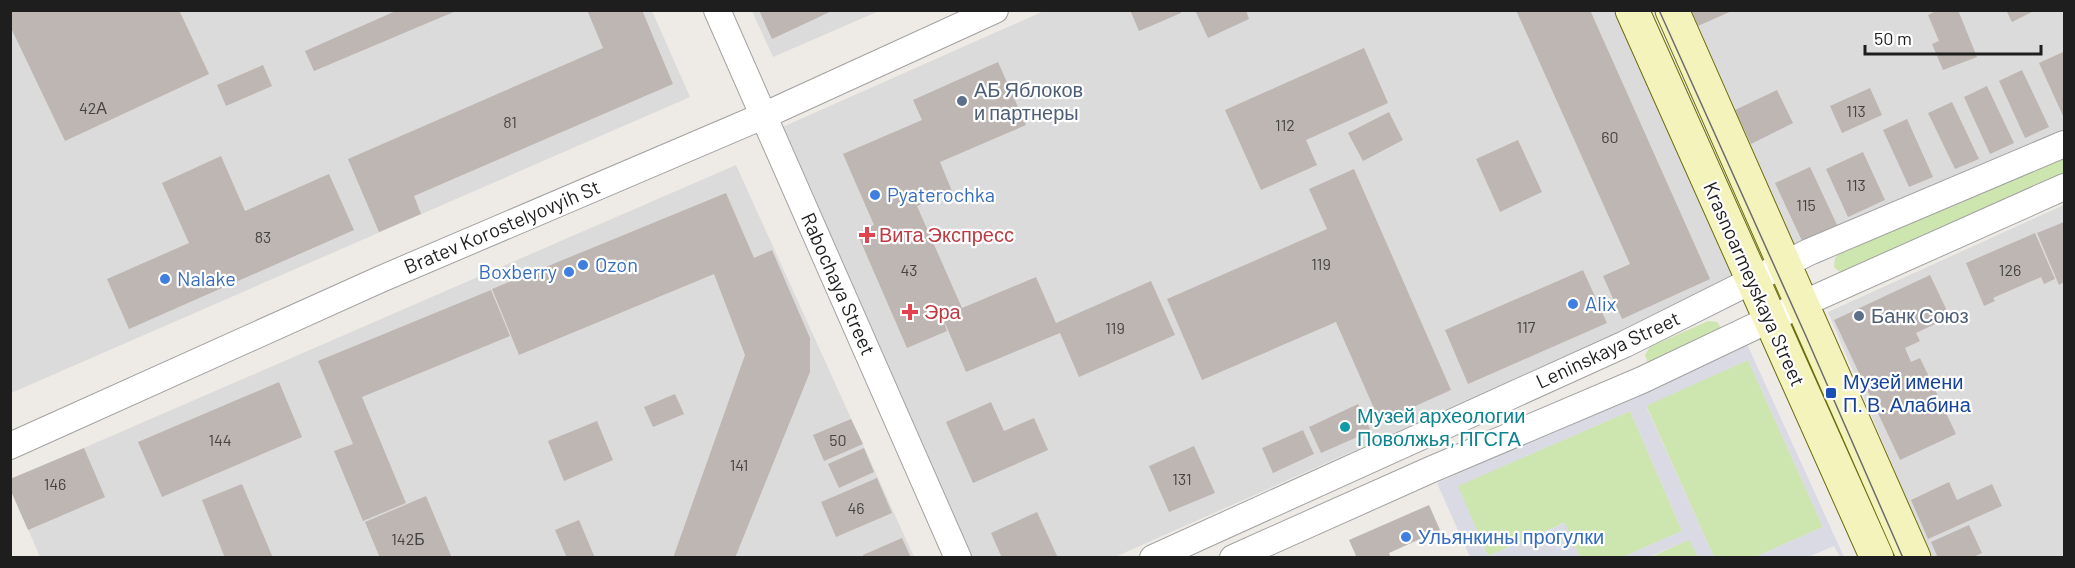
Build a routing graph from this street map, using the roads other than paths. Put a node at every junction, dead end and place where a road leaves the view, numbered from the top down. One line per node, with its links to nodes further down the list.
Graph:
1 (717, 10): 5 (street, Rabochaya Street)
2 (995, 10): 5 (street, Bratev Korostelyovyih St)
3 (1632, 10): 9 (main road, Krasnoarmeyskaya Street)
4 (1672, 10): 8 (main road, Krasnoarmeyskaya Street)
5 (763, 116): 12 (street, Bratev Korostelyovyih St); 13 (street, Rabochaya Street)
6 (2064, 144): 8 (street, Leninskaya Street)
7 (2064, 187): 10 (street, Leninskaya Street)
8 (1784, 264): 9 (street, Leninskaya Street); 10 (main road, Krasnoarmeyskaya Street)
9 (1752, 279): 11 (main road, Krasnoarmeyskaya Street); 14 (street, Leninskaya Street)
10 (1802, 304): 11 (street, Leninskaya Street); 17 (main road, Krasnoarmeyskaya Street)
11 (1770, 319): 15 (street, Leninskaya Street); 16 (main road, Krasnoarmeyskaya Street)
12 (10, 446)
13 (958, 558)
14 (1153, 558)
15 (1233, 558)
16 (1877, 558)
17 (1914, 558)

